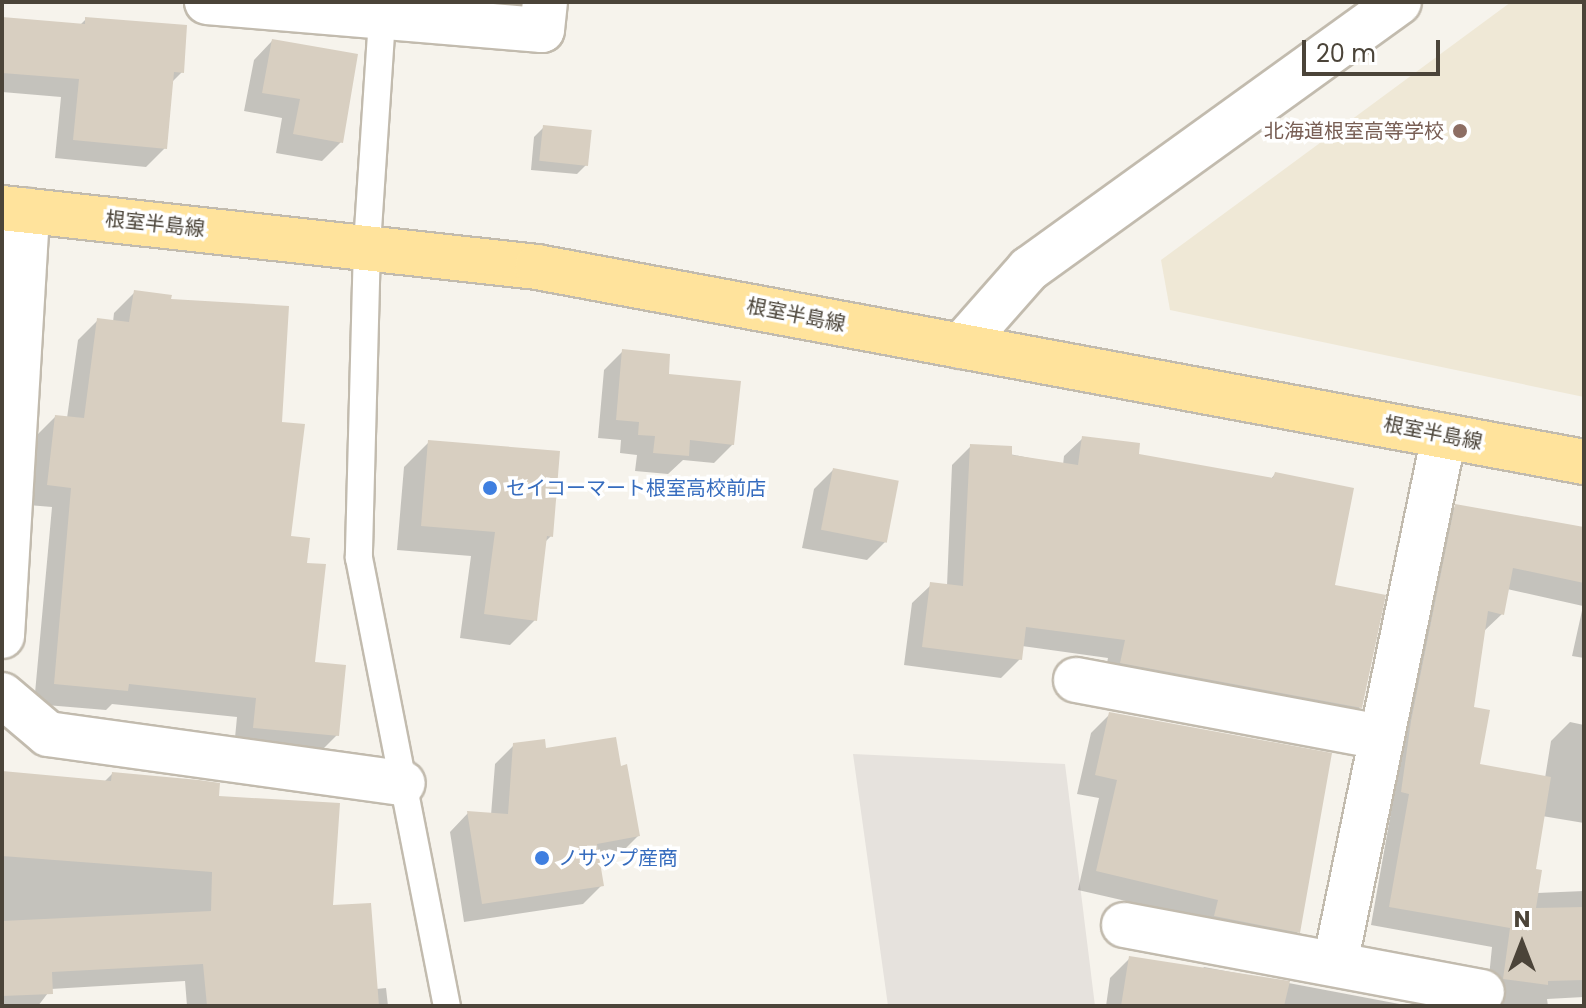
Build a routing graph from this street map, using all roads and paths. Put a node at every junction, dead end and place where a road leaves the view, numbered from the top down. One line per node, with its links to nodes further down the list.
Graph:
1 (207, 2): 4 (street)
2 (545, 2): 5 (street)
3 (1399, 2): 8 (street)
4 (270, 6): 5 (street)
5 (382, 19): 7 (lane)
6 (14, 210): 7 (main road, 根室半島線); 11 (street)
7 (367, 245): 8 (main road, 根室半島線); 15 (lane)
8 (961, 346): 9 (main road, 根室半島線)
9 (1444, 436): 10 (main road, 根室半島線); 14 (street)
10 (1584, 462)
11 (2, 636)
12 (1076, 680): 14 (street)
13 (2, 695): 15 (street)
14 (1380, 737): 17 (street)
15 (403, 783): 19 (lane)
16 (1124, 925): 17 (street)
17 (1335, 964): 18 (street)
18 (1482, 992)
19 (447, 1006)

